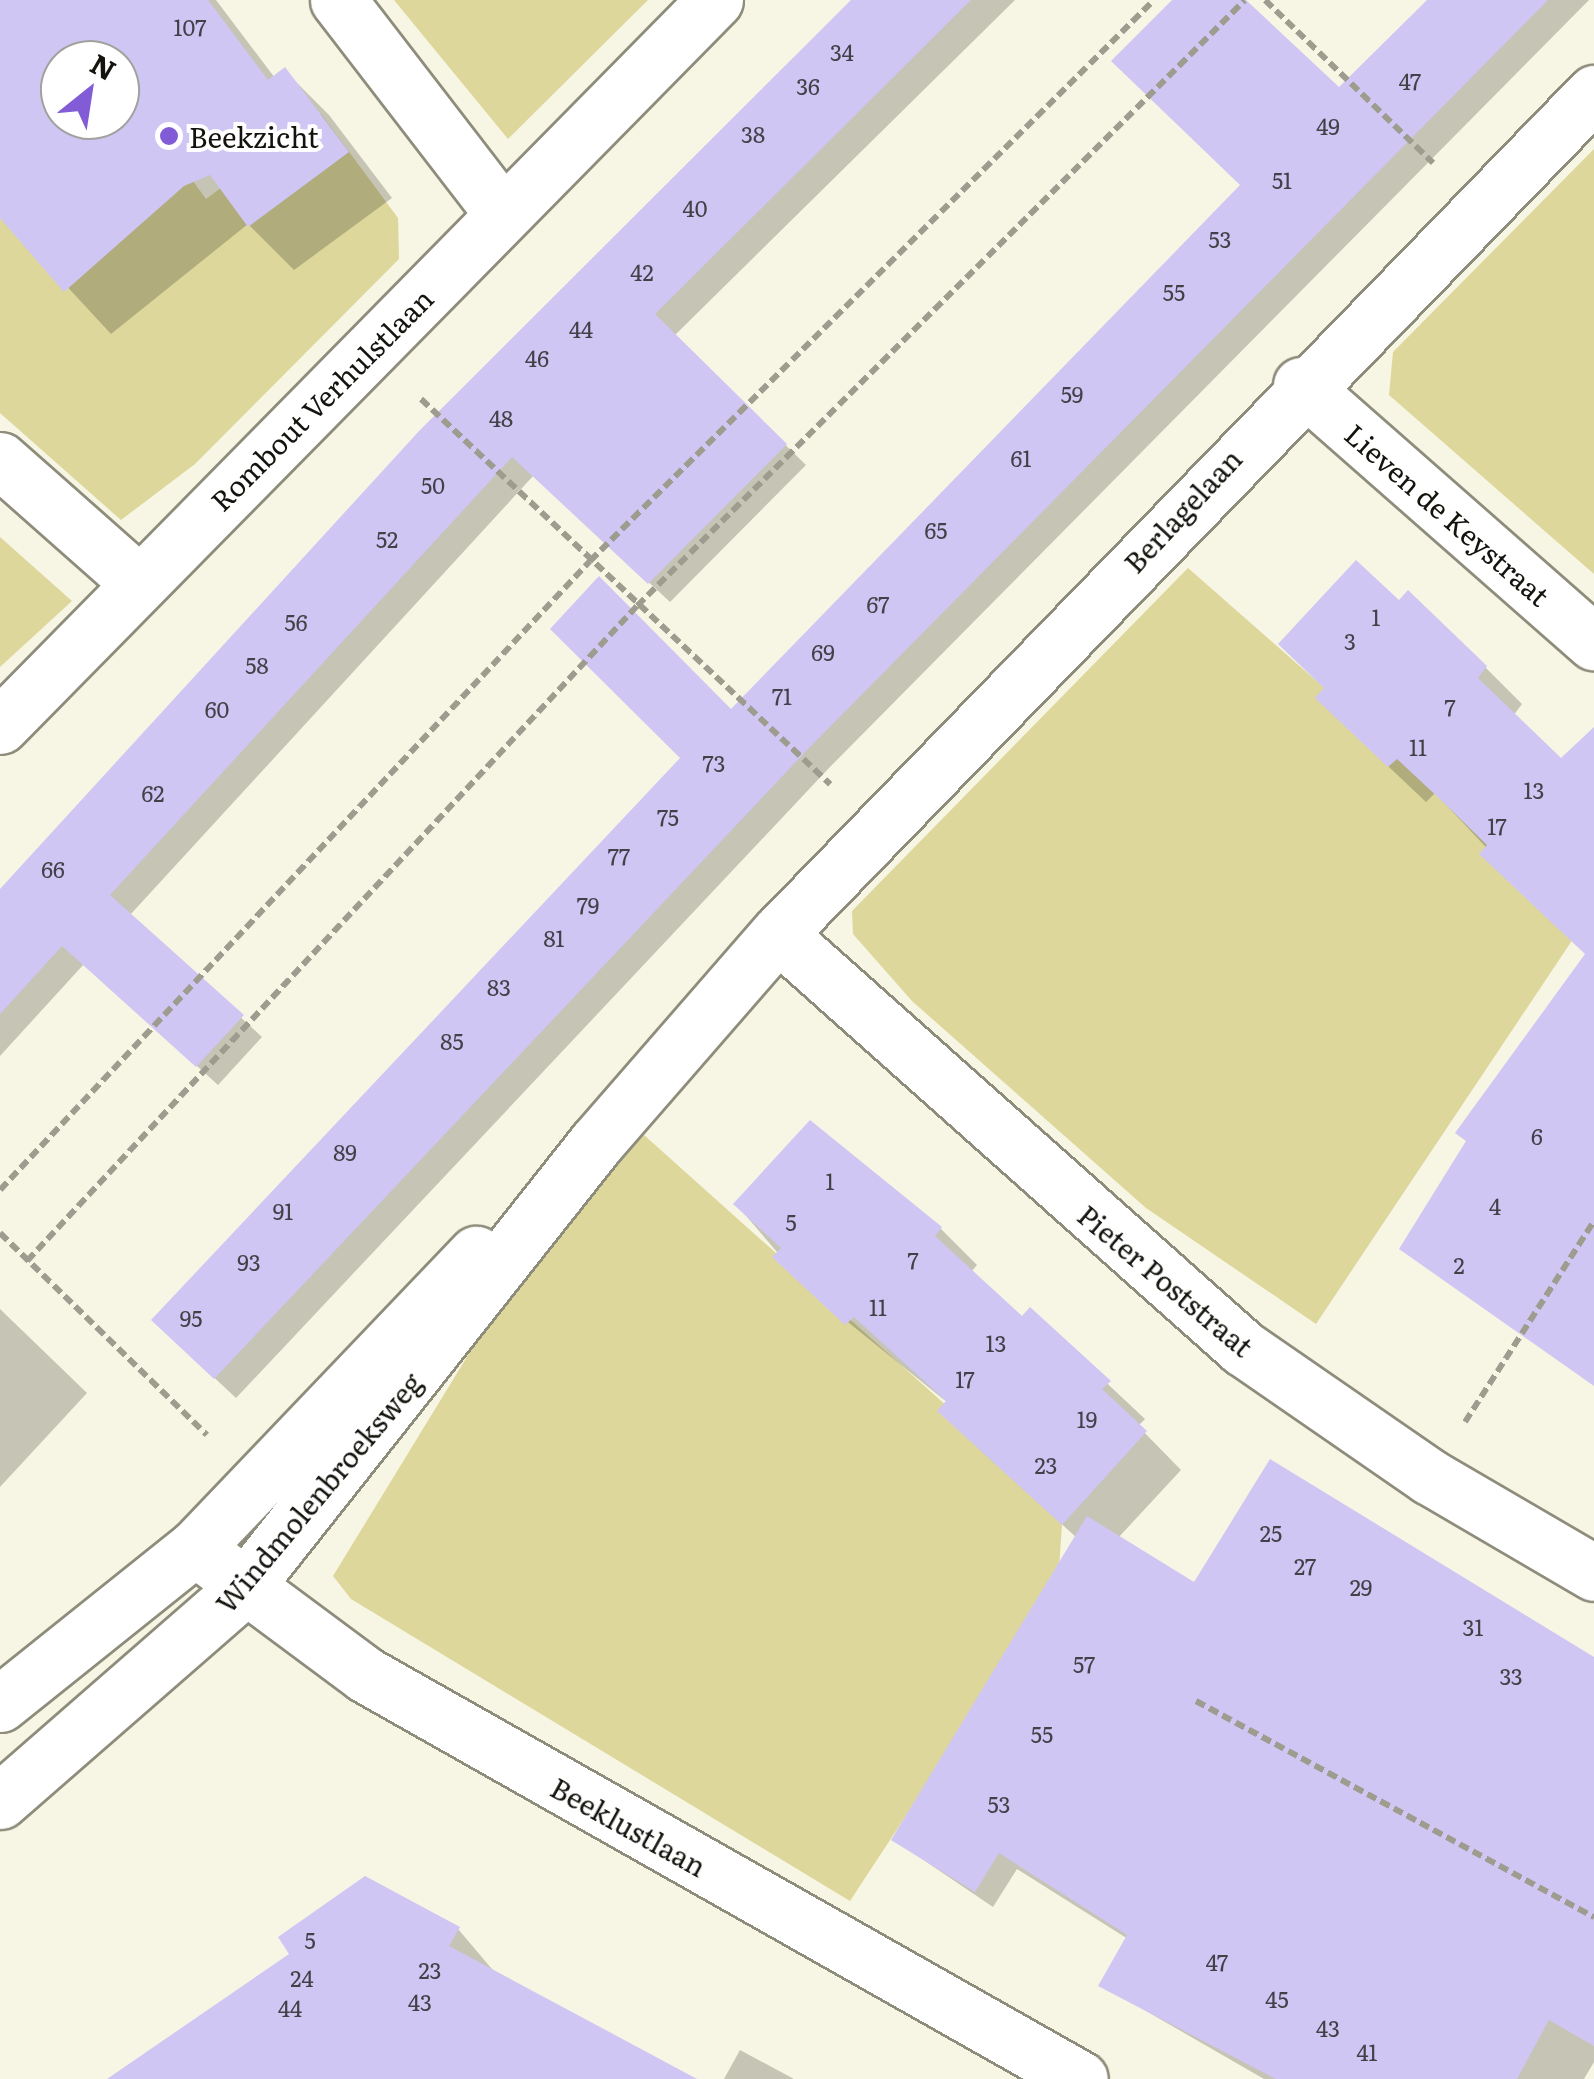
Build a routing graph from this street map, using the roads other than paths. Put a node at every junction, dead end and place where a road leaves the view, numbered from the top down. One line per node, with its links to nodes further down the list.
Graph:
1 (338, 0): 4 (street)
2 (715, 0): 4 (street, Rombout Verhulstlaan)
3 (1594, 93): 5 (street, Berlagelaan)
4 (503, 214): 7 (street, Rombout Verhulstlaan)
5 (1301, 385): 8 (street, Lieven de Keystraat); 10 (street, Berlagelaan)
6 (0, 460): 7 (street)
7 (139, 583): 9 (street, Rombout Verhulstlaan)
8 (1594, 642)
9 (0, 726)
10 (778, 934): 11 (street, Windmolenbroeksweg); 13 (street, Pieter Poststraat)
11 (596, 1143): 12 (street, Windmolenbroeksweg); 14 (street, Windmolenbroeksweg)
12 (195, 1548): 14 (street, Beeklustlaan); 15 (street, Windmolenbroeksweg)
13 (1594, 1573)
14 (244, 1588): 16 (street, Windmolenbroeksweg); 17 (street, Beeklustlaan)
15 (0, 1704)
16 (0, 1801)
17 (1080, 2079)

